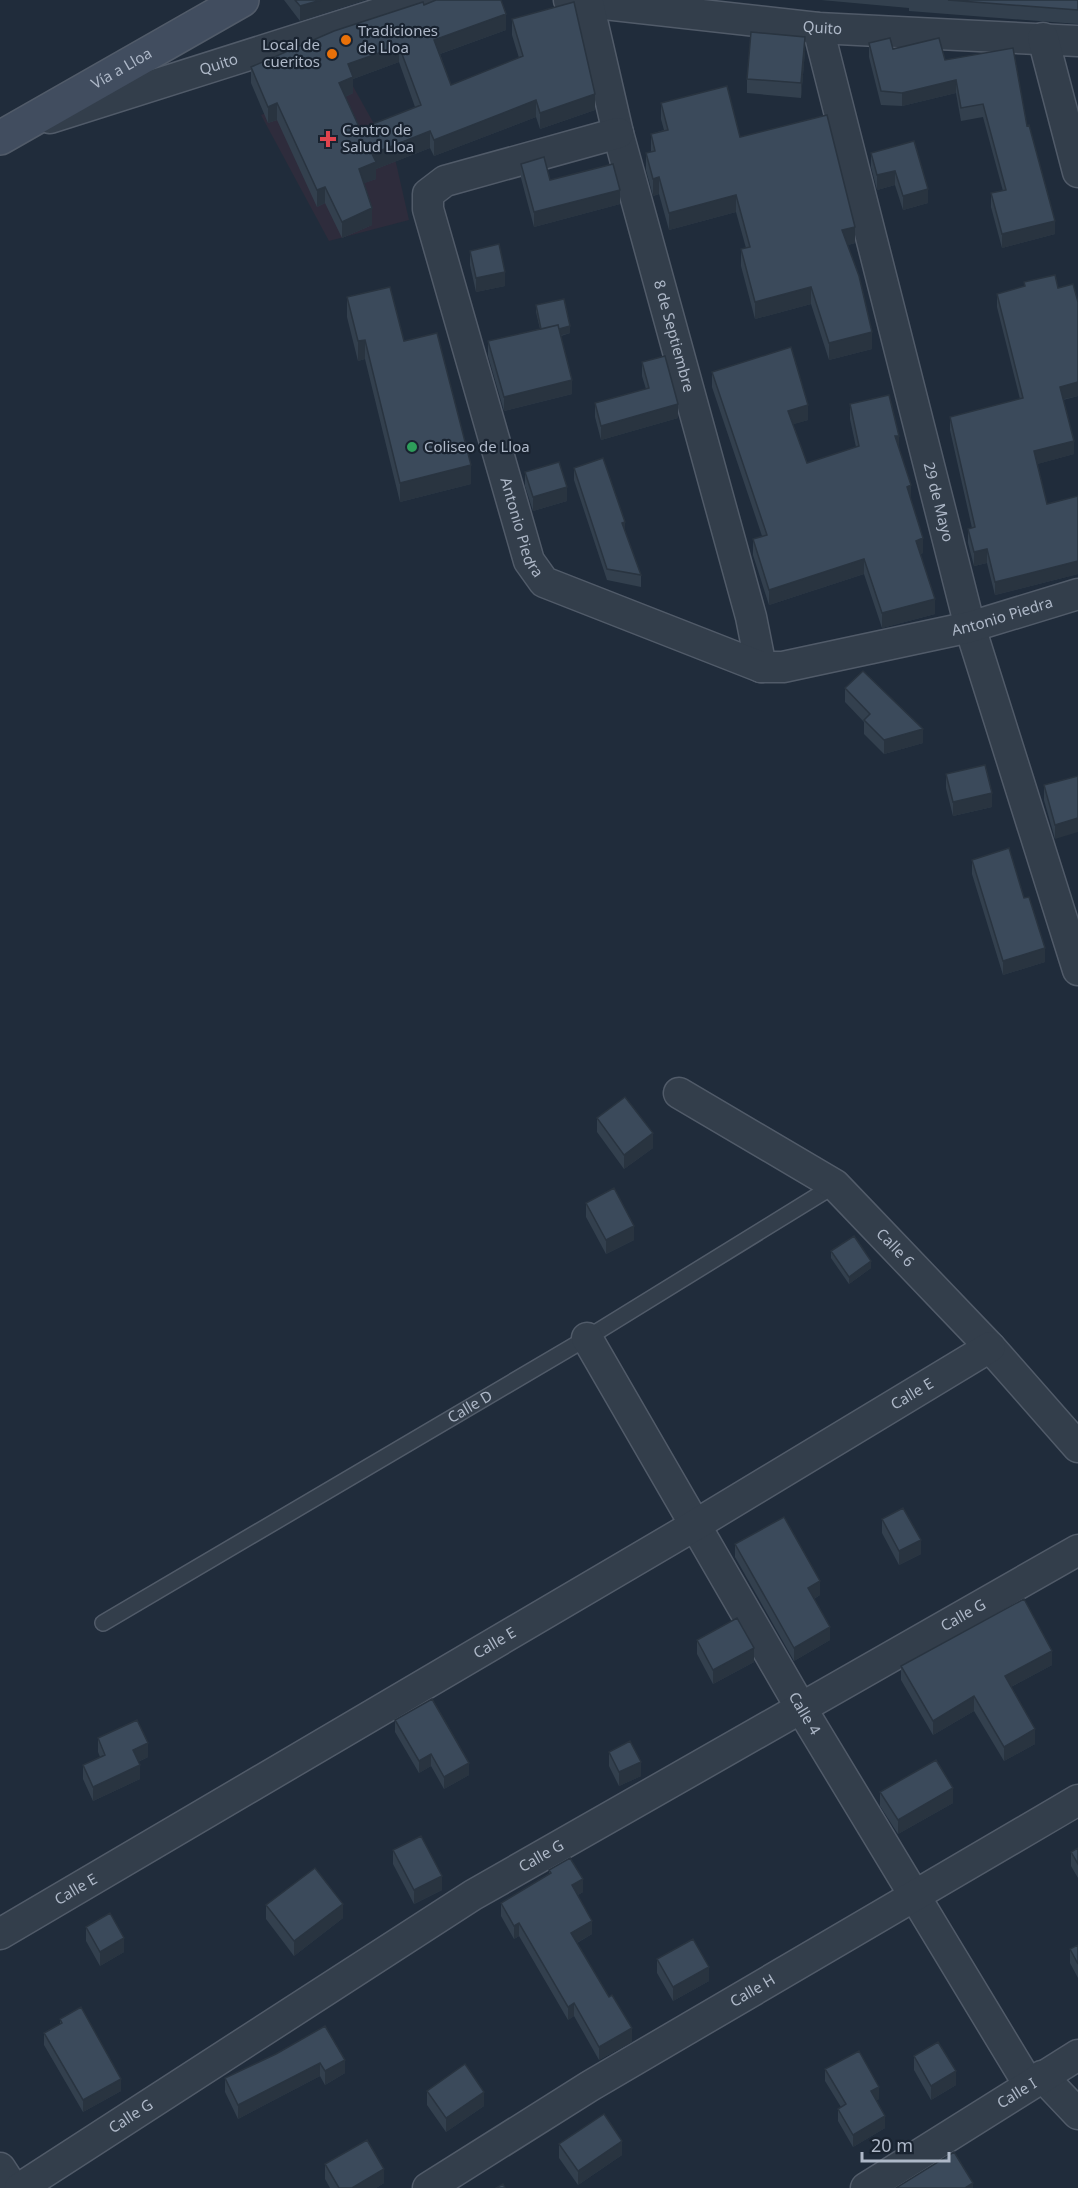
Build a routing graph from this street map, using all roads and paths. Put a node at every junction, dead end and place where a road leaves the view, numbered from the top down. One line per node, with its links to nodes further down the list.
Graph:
1 (242, 0): 8 (street, Vía a Lloa)
2 (422, 0): 8 (street, Quito)
3 (579, 1): 4 (street, Quito); 7 (street, 8 de Septiembre)
4 (818, 28): 5 (street, Quito); 11 (street, 29 de Mayo)
5 (1043, 38): 6 (street, Quito); 9 (street)
6 (1078, 41)
7 (618, 133): 12 (street, 8 de Septiembre); 12 (street, Antonio Piedra)
8 (8, 134)
9 (1078, 172)
10 (1078, 594): 11 (street, Antonio Piedra)
11 (970, 627): 12 (street, Antonio Piedra); 13 (street, 29 de Mayo)
12 (761, 667)
13 (1078, 970)
14 (679, 1093): 15 (street, Calle 6)
15 (835, 1185): 16 (lane, Calle D); 17 (street, Calle 6)
16 (587, 1338): 19 (street, Calle 4); 21 (lane, Calle D)
17 (990, 1347): 18 (street, Calle 6); 19 (street, Calle E)
18 (1078, 1447)
19 (696, 1524): 22 (street, Calle 4); 25 (street, Calle E)
20 (1078, 1550): 22 (street, Calle G)
21 (103, 1623)
22 (801, 1708): 24 (street, Calle 4); 31 (street, Calle G)
23 (1078, 1800): 24 (street, Calle H)
24 (915, 1896): 27 (street, Calle 4); 32 (street, Calle H)
25 (0, 1934)
26 (1078, 2055): 27 (street, Calle I)
27 (1035, 2081): 28 (street, Calle 4); 33 (street, Calle I)
28 (1078, 2114)
29 (0, 2168): 30 (street)
30 (13, 2188)
31 (20, 2188)
32 (428, 2188)
33 (866, 2188)

